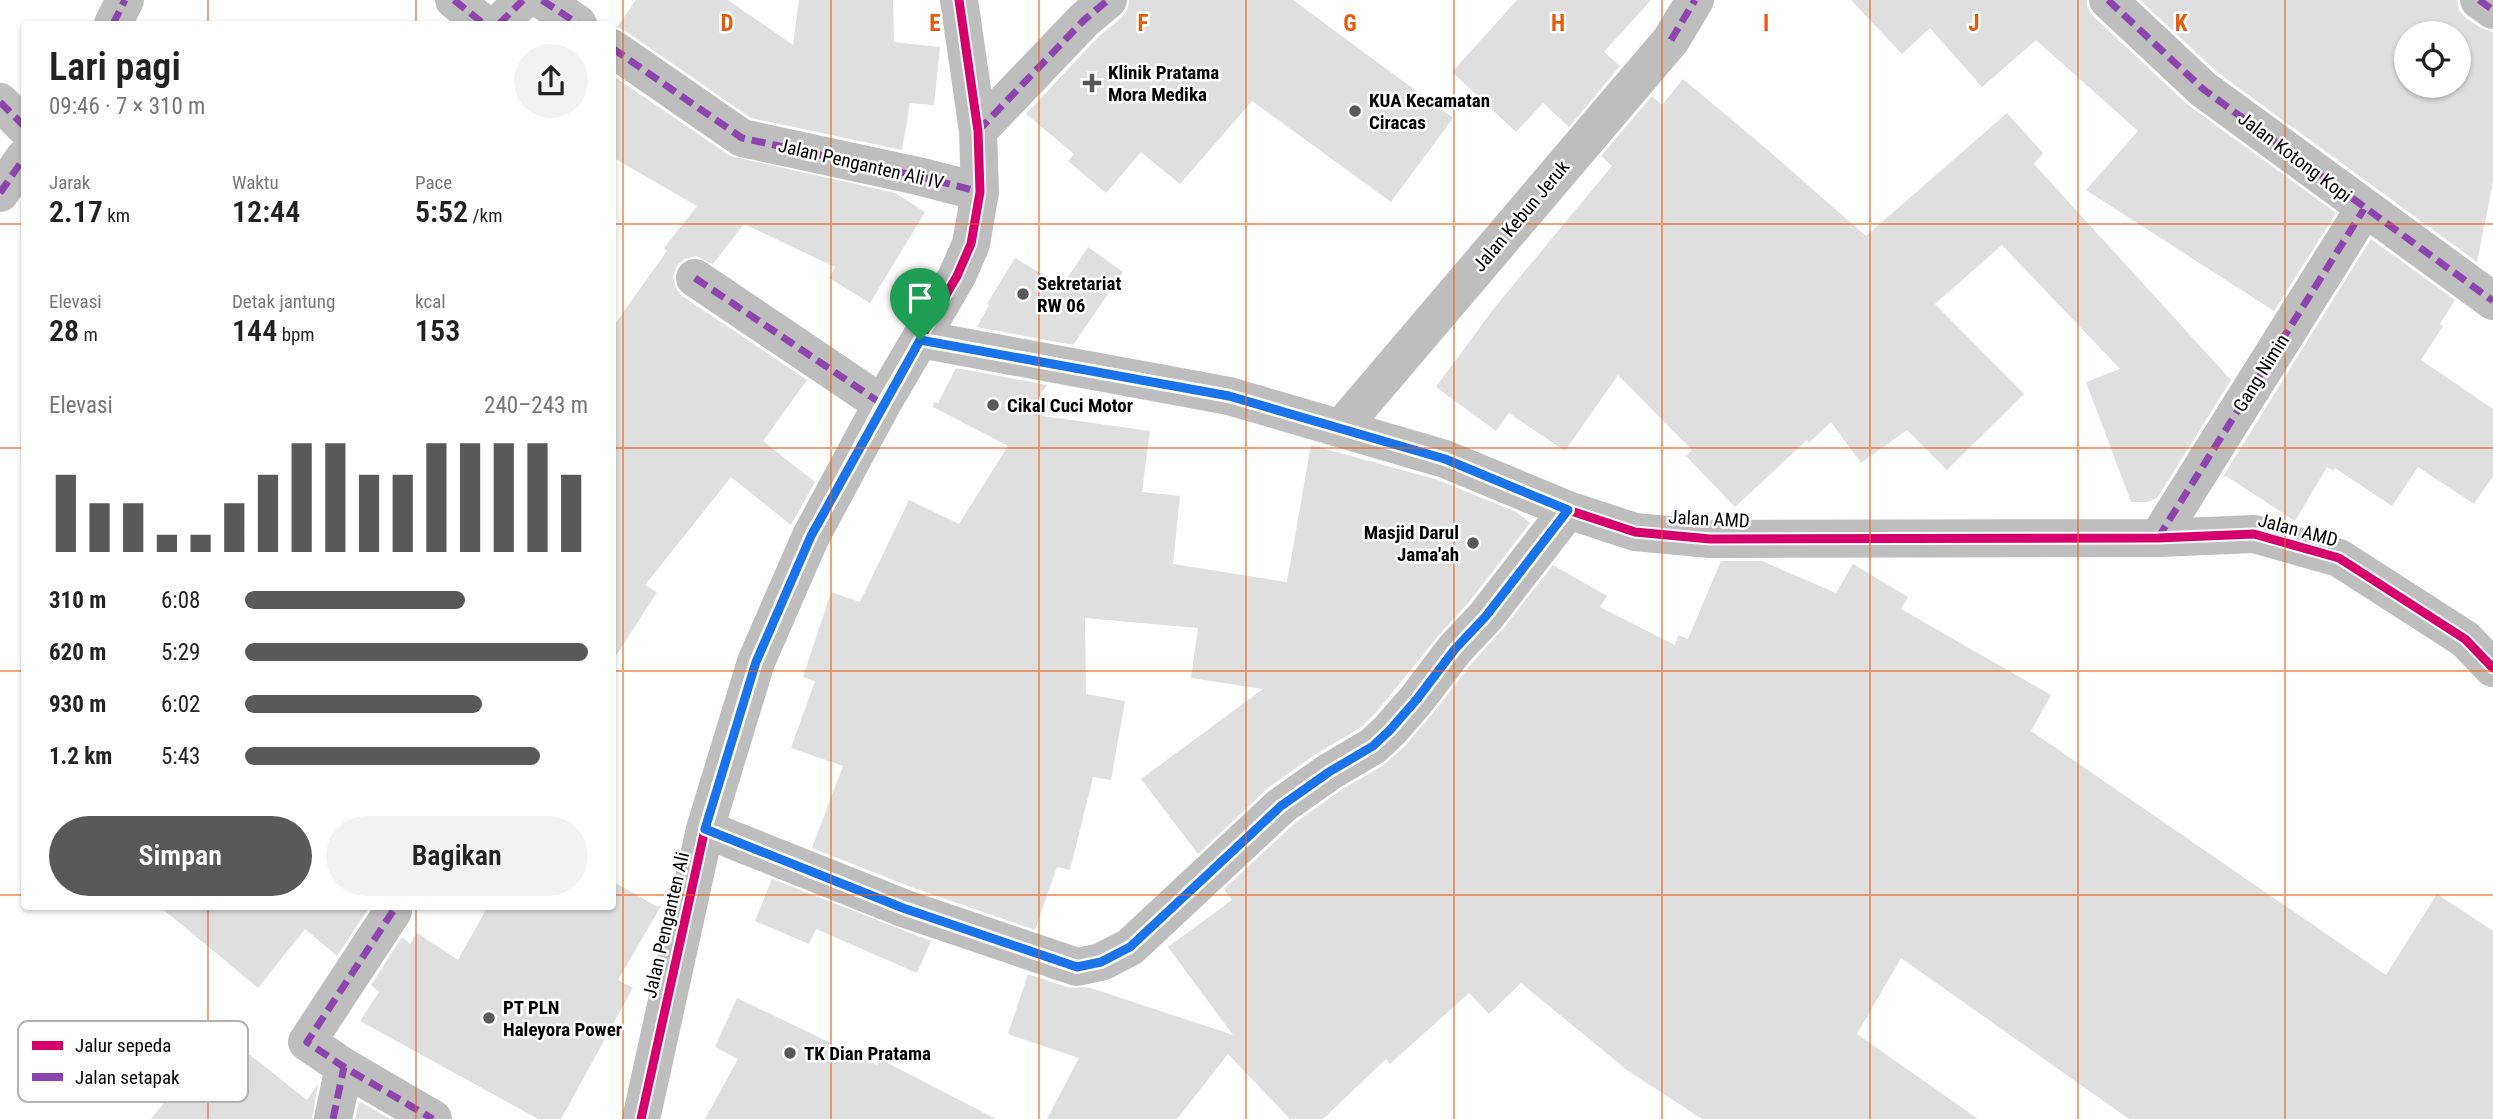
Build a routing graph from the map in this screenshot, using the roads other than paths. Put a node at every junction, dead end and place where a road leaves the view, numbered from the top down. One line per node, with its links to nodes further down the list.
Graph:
1 (125, 0): 11 (street)
2 (454, 0): 12 (street)
3 (523, 0): 13 (street)
4 (542, 0): 14 (street)
5 (959, 0): 18 (street, Jalan Penganten Ali)
6 (1108, 0): 18 (street)
7 (1695, 0): 27 (street, Jalan Kebun Jeruk)
8 (2108, 0): 22 (street, Jalan Kotong Kopi)
9 (2479, 0): 10 (street)
10 (2493, 10)
11 (114, 21)
12 (480, 21)
13 (502, 21)
14 (574, 21)
15 (616, 51): 20 (street, Jalan Penganten Ali IV)
16 (0, 102): 17 (street)
17 (21, 122)
18 (978, 131): 20 (street, Jalan Penganten Ali)
19 (21, 162): 21 (street)
20 (980, 192): 25 (street, Jalan Penganten Ali)
21 (0, 193)
22 (2364, 209): 24 (street, Jalan Kotong Kopi); 29 (street, Gang Nimin)
23 (695, 278): 26 (street)
24 (2493, 301)
25 (920, 340): 26 (street, Jalan Penganten Ali); 27 (street, Jalan AMD)
26 (882, 404): 31 (street, Jalan Penganten Ali)
27 (1341, 428): 28 (street, Jalan AMD)
28 (1568, 510): 29 (street, Jalan AMD); 31 (street)
29 (2158, 538): 30 (street, Jalan AMD)
30 (2491, 662)
31 (705, 829): 36 (street, Jalan Penganten Ali)
32 (393, 911): 33 (street)
33 (344, 1067): 34 (street); 35 (street)
34 (332, 1119)
35 (433, 1119)
36 (641, 1119)

